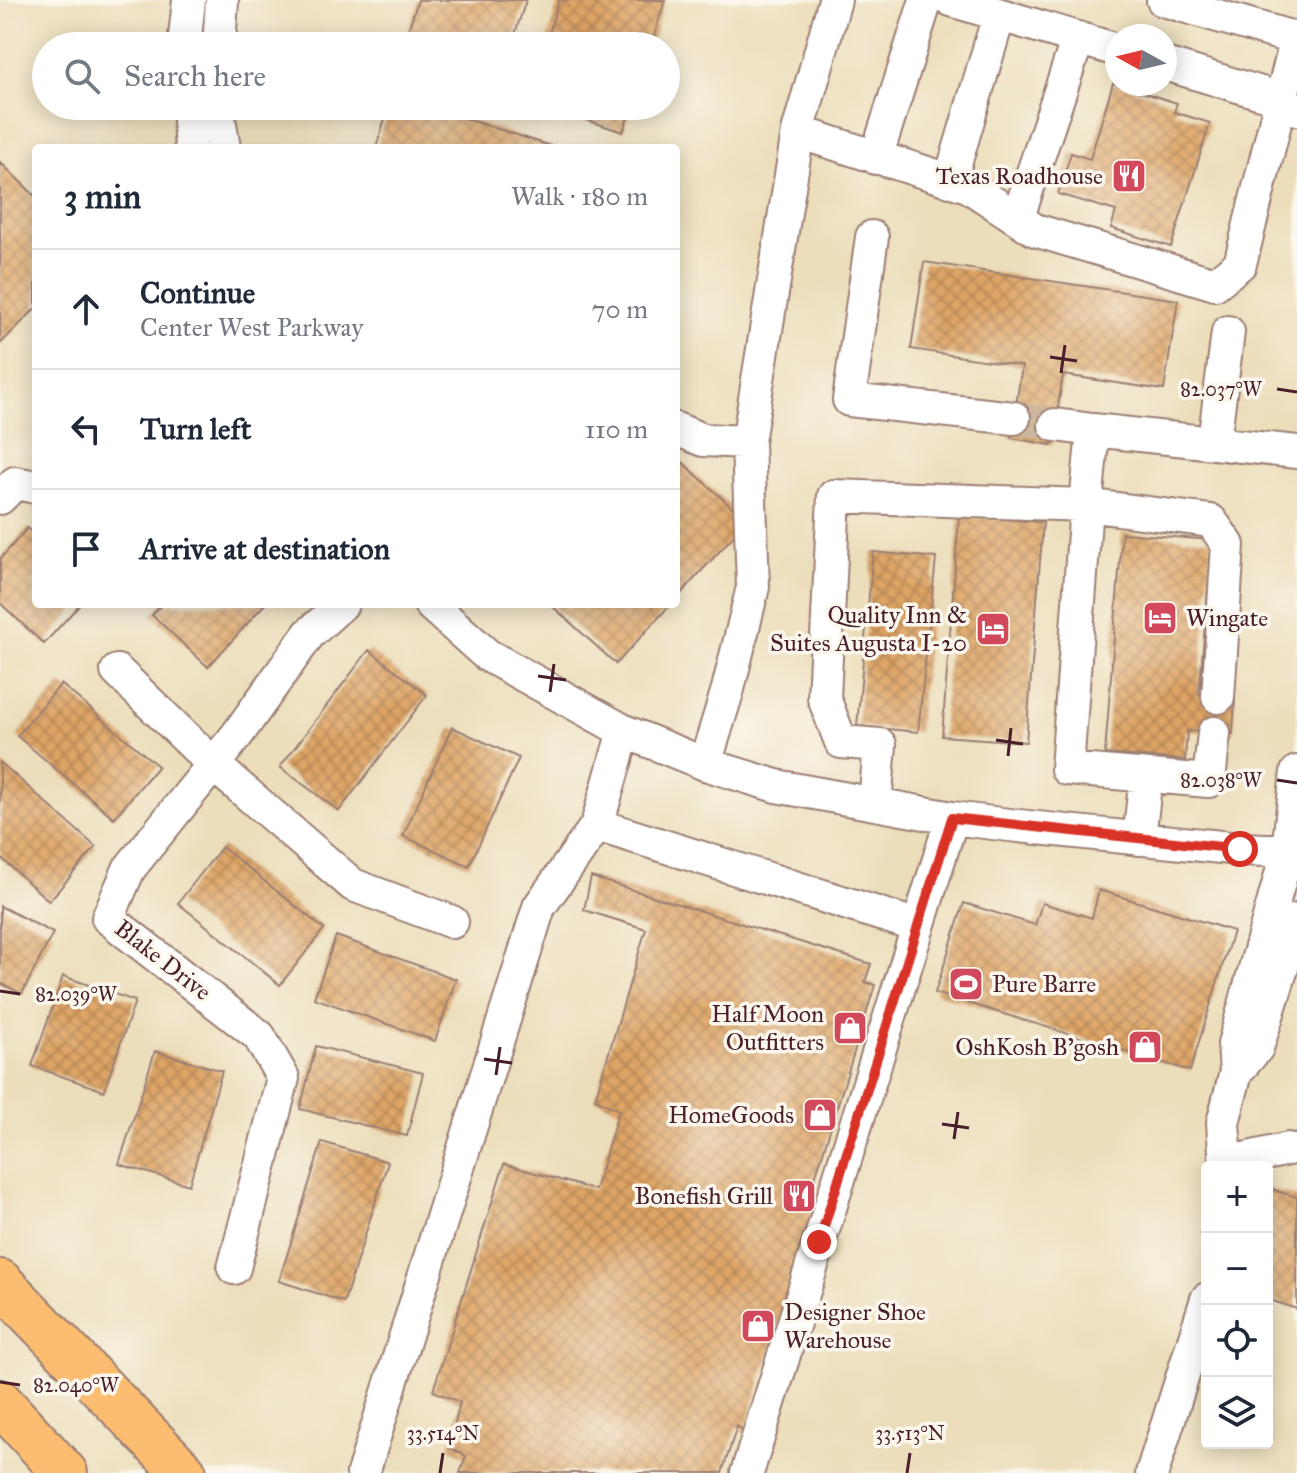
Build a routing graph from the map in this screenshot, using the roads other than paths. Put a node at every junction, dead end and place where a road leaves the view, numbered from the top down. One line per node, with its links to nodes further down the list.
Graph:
1 (189, 0): 8 (street)
2 (222, 0): 9 (street)
3 (835, 0): 17 (street)
4 (926, 0): 20 (street)
5 (951, 0): 7 (street)
6 (1163, 0): 11 (street)
7 (999, 15): 10 (street); 21 (street)
8 (186, 32)
9 (220, 32)
10 (1078, 38): 12 (street); 22 (street)
11 (1297, 39): 14 (street)
12 (1105, 46)
13 (1177, 68): 14 (street)
14 (1289, 104): 22 (street)
15 (189, 120): 18 (street)
16 (219, 120): 19 (street)
17 (798, 132): 20 (street); 29 (street)
18 (191, 144)
19 (223, 144)
20 (876, 158): 21 (street)
21 (950, 181): 22 (street)
22 (1018, 217)
23 (872, 237): 25 (street)
24 (1228, 332): 30 (street)
25 (1014, 418)
26 (1055, 425): 27 (street)
27 (1093, 430): 30 (street); 34 (street)
28 (680, 431): 29 (street)
29 (748, 442): 41 (street)
30 (1214, 442): 31 (street)
31 (1297, 452)
32 (32, 486): 33 (street)
33 (0, 498)
34 (1086, 505): 38 (street); 44 (street); 45 (street)
35 (338, 608): 42 (street, Blake Drive)
36 (434, 608): 39 (street)
37 (117, 671): 42 (street)
38 (1218, 697)
39 (624, 731): 41 (street); 47 (street)
40 (1214, 733): 44 (street)
41 (705, 764): 45 (street)
42 (214, 765): 51 (street); 57 (street, Blake Drive)
43 (1297, 772): 49 (street)
44 (1146, 776): 48 (street)
45 (875, 804): 46 (street)
46 (952, 818): 48 (street); 52 (street)
47 (597, 825): 52 (street); 64 (street)
48 (1139, 839): 49 (street)
49 (1292, 850): 53 (street)
50 (1297, 920): 53 (street)
51 (452, 922)
52 (918, 926): 65 (street)
53 (1236, 1072): 55 (street)
54 (1288, 1149): 56 (street)
55 (1226, 1161)
56 (1242, 1161)
57 (234, 1268)
58 (0, 1282): 63 (highway)
59 (1205, 1305): 61 (street)
60 (0, 1402): 62 (highway)
61 (1157, 1472)
62 (65, 1473)
63 (184, 1473)
64 (363, 1473)
65 (747, 1473)

